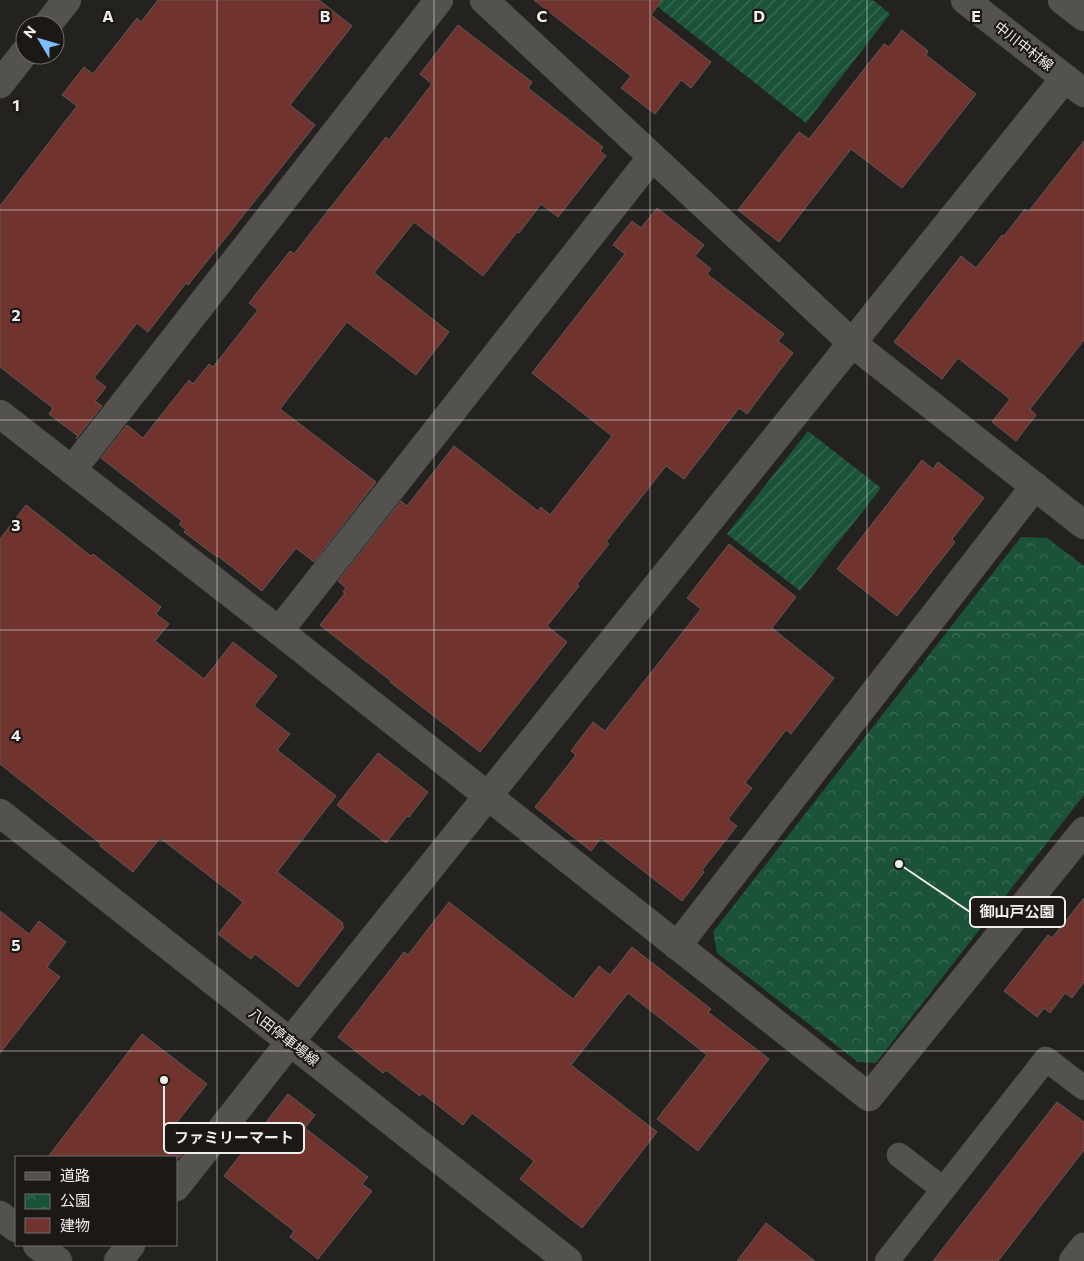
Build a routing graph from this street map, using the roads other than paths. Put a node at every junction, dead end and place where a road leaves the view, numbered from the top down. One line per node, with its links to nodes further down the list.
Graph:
1 (67, 0): 6 (street)
2 (439, 0): 14 (street)
3 (484, 0): 11 (street)
4 (965, 0): 10 (street, 中川中村線)
5 (1062, 0): 7 (street)
6 (55, 15)
7 (1084, 16)
8 (15, 65): 9 (street)
9 (0, 84)
10 (1074, 85): 12 (street)
11 (652, 157): 12 (street); 17 (street)
12 (852, 343): 15 (street); 18 (street)
13 (0, 414): 14 (street)
14 (72, 470): 17 (street)
15 (1035, 486): 16 (street); 21 (street)
16 (1084, 525)
17 (279, 632): 18 (street)
18 (488, 797): 21 (street); 22 (street)
19 (0, 813): 22 (street, 八田停車場線)
20 (1084, 831): 21 (street)
21 (677, 946)
22 (290, 1042): 25 (street); 34 (street, 八田停車場線)
23 (1084, 1088): 26 (lane)
24 (899, 1155): 26 (lane)
25 (178, 1184)
26 (943, 1189): 35 (lane)
27 (0, 1215): 28 (street)
28 (15, 1227)
29 (38, 1246): 32 (street)
30 (130, 1246): 33 (street)
31 (1084, 1248): 36 (street)
32 (58, 1261)
33 (118, 1261)
34 (568, 1261)
35 (887, 1261)
36 (1073, 1261)

